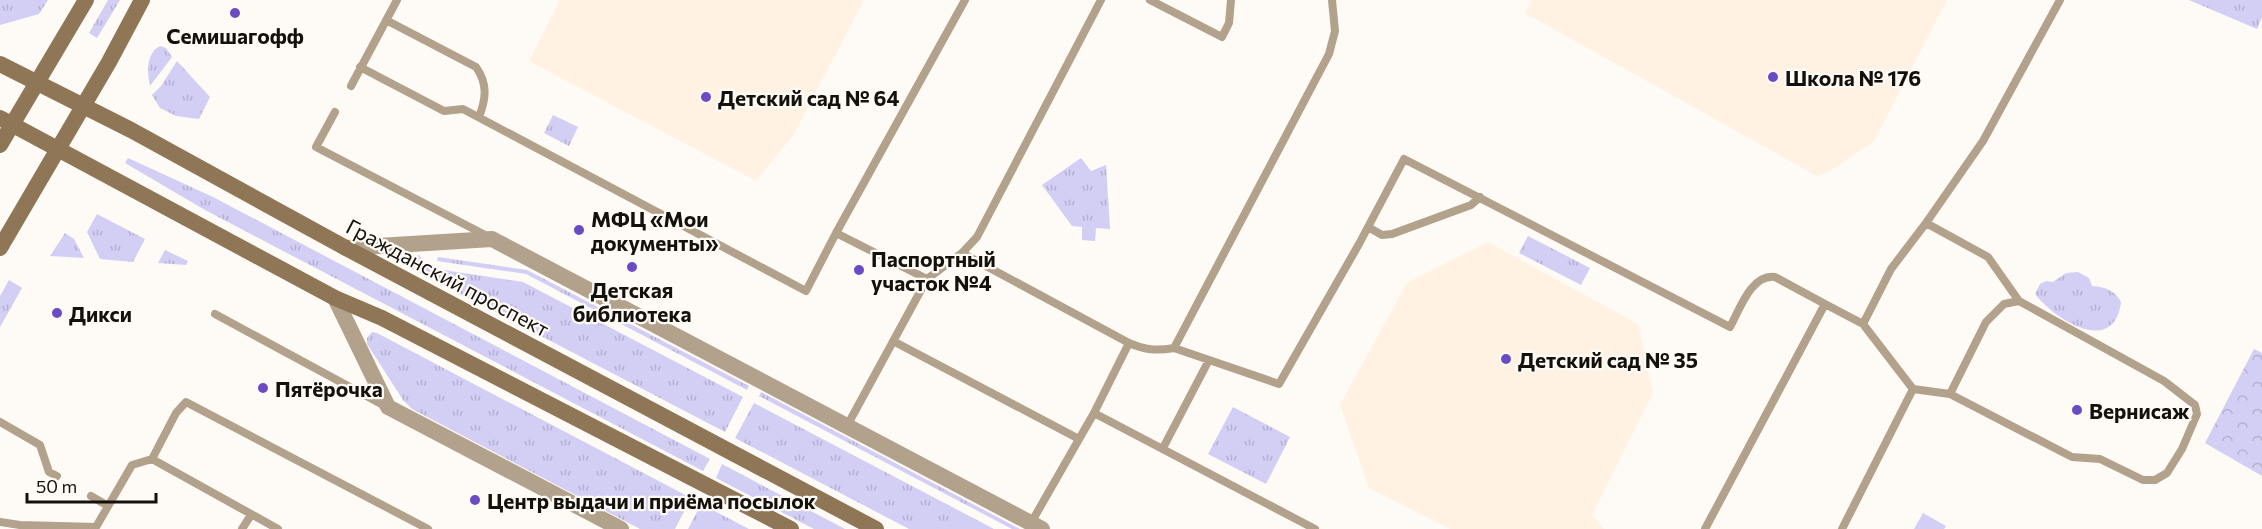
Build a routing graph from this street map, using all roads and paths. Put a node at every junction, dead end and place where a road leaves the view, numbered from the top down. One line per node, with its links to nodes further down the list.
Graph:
1 (86, 0): 13 (main road)
2 (142, 0): 15 (main road)
3 (397, 0): 10 (lane)
4 (965, 0): 24 (lane)
5 (1101, 0): 28 (lane)
6 (1150, 0): 7 (lane)
7 (1231, 0)
8 (1332, 0): 37 (lane)
9 (2060, 0): 22 (lane)
10 (386, 20): 12 (lane); 17 (lane)
11 (0, 64): 13 (main road, Гражданский проспект)
12 (360, 67): 14 (lane); 17 (lane)
13 (37, 83): 15 (main road, Гражданский проспект); 18 (main road)
14 (351, 86)
15 (83, 106): 20 (main road); 27 (main road, Гражданский проспект)
16 (335, 112): 25 (lane)
17 (479, 117): 24 (lane)
18 (6, 122): 19 (main road); 20 (main road)
19 (0, 145)
20 (58, 149): 26 (main road); 30 (main road)
21 (1480, 197): 23 (lane); 23 (lane); 32 (lane)
22 (1926, 223): 31 (lane); 34 (lane)
23 (1368, 227): 38 (lane)
24 (836, 233): 29 (lane)
25 (492, 239): 27 (street); 44 (street)
26 (0, 248)
27 (346, 248): 59 (main road, Гражданский проспект)
28 (962, 253): 29 (lane); 36 (lane)
29 (927, 279): 35 (lane)
30 (335, 298): 41 (street); 58 (main road)
31 (2019, 301): 40 (lane); 40 (lane)
32 (1825, 304): 34 (lane); 61 (lane)
33 (215, 314): 41 (lane)
34 (1863, 324): 39 (lane)
35 (893, 341): 44 (lane); 45 (lane)
36 (1129, 343): 37 (lane); 42 (lane)
37 (1174, 348): 38 (lane)
38 (1209, 360): 46 (lane)
39 (1913, 388): 40 (lane); 62 (lane)
40 (1950, 394)
41 (388, 407): 57 (street)
42 (1094, 413): 45 (lane); 46 (lane)
43 (0, 422): 48 (lane)
44 (847, 426): 53 (street)
45 (1079, 440): 53 (lane)
46 (1163, 448): 60 (lane)
47 (152, 459): 50 (lane); 51 (lane); 56 (lane)
48 (57, 476)
49 (91, 496): 50 (lane)
50 (108, 506): 52 (lane)
51 (251, 514): 54 (lane); 55 (lane)
52 (0, 522)
53 (1036, 526)
54 (242, 529)
55 (278, 529)
56 (428, 529)
57 (621, 529)
58 (791, 529)
59 (876, 529)
60 (1315, 529)
61 (1705, 529)
62 (1842, 529)

